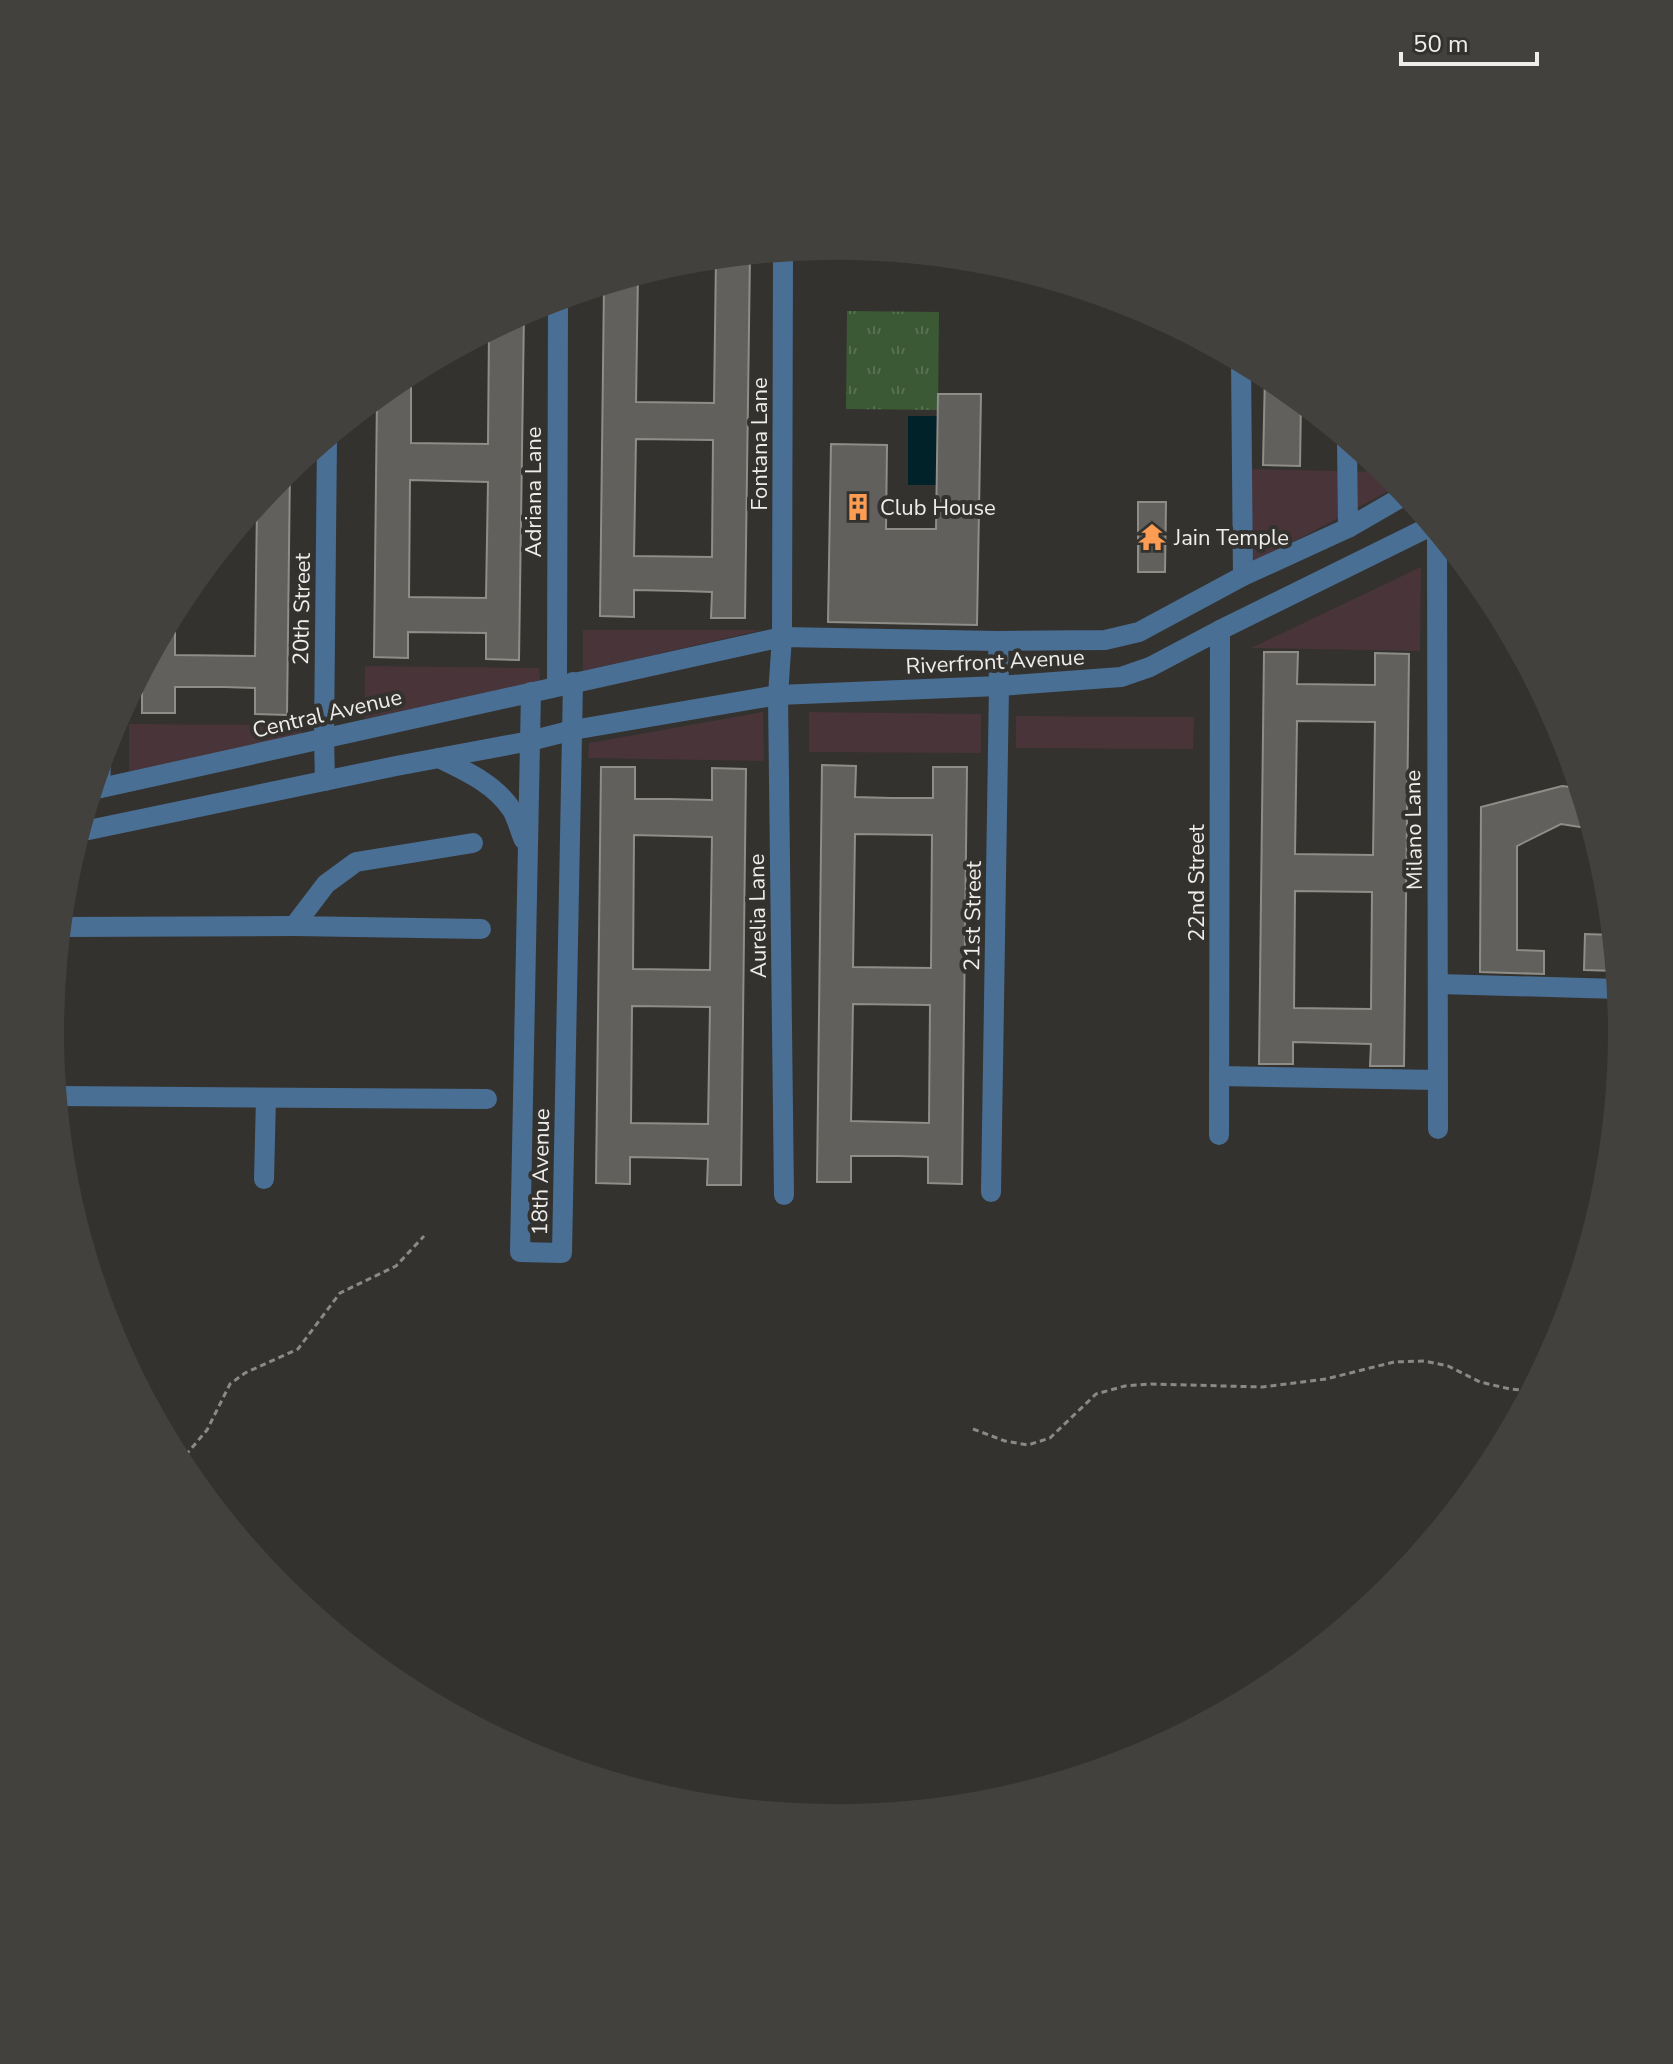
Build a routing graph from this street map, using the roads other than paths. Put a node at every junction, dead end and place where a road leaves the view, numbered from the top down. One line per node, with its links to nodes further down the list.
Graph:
1 (783, 261): 12 (street, Fontana Lane)
2 (558, 311): 14 (street, Adriana Lane)
3 (1241, 374): 10 (street)
4 (327, 451): 19 (street, 20th Street)
5 (1347, 452): 7 (street)
6 (1396, 500): 7 (street, Riverfront Avenue)
7 (1348, 528): 10 (street, Riverfront Avenue)
8 (1423, 530): 11 (street, Riverfront Avenue)
9 (1437, 547): 30 (street, Milano Lane)
10 (1243, 576): 13 (street, Riverfront Avenue)
11 (1220, 630): 15 (street, Riverfront Avenue); 32 (street, 22nd Street)
12 (782, 637): 13 (street, Riverfront Avenue); 14 (street, Riverfront Avenue); 17 (street, Aurelia Lane)
13 (998, 641): 15 (street, 21st Street)
14 (565, 684): 16 (street, Central Avenue); 18 (street, 18th Avenue)
15 (999, 686): 17 (street, Riverfront Avenue); 40 (street, 21st Street)
16 (531, 692): 19 (street, Central Avenue); 20 (street, 18th Avenue)
17 (778, 695): 18 (street, Riverfront Avenue); 41 (street, Aurelia Lane)
18 (573, 730): 20 (street, Riverfront Avenue); 26 (street, 18th Avenue)
19 (324, 738): 22 (street, 20th Street); 23 (street, Central Avenue)
20 (530, 741): 21 (street); 26 (street, 18th Avenue)
21 (439, 758): 22 (street); 26 (street)
22 (325, 781): 24 (street)
23 (104, 787)
24 (91, 830)
25 (473, 843): 27 (street)
26 (529, 855)
27 (294, 926): 28 (street); 29 (street)
28 (72, 927)
29 (481, 929)
30 (1439, 984): 31 (street); 33 (street, Milano Lane)
31 (1607, 989)
32 (1219, 1076): 33 (street); 38 (street, 22nd Street)
33 (1437, 1080): 37 (street, Milano Lane)
34 (67, 1096): 35 (street)
35 (266, 1098): 36 (street); 39 (street)
36 (487, 1099)
37 (1438, 1129)
38 (1219, 1135)
39 (264, 1179)
40 (991, 1192)
41 (784, 1195)

